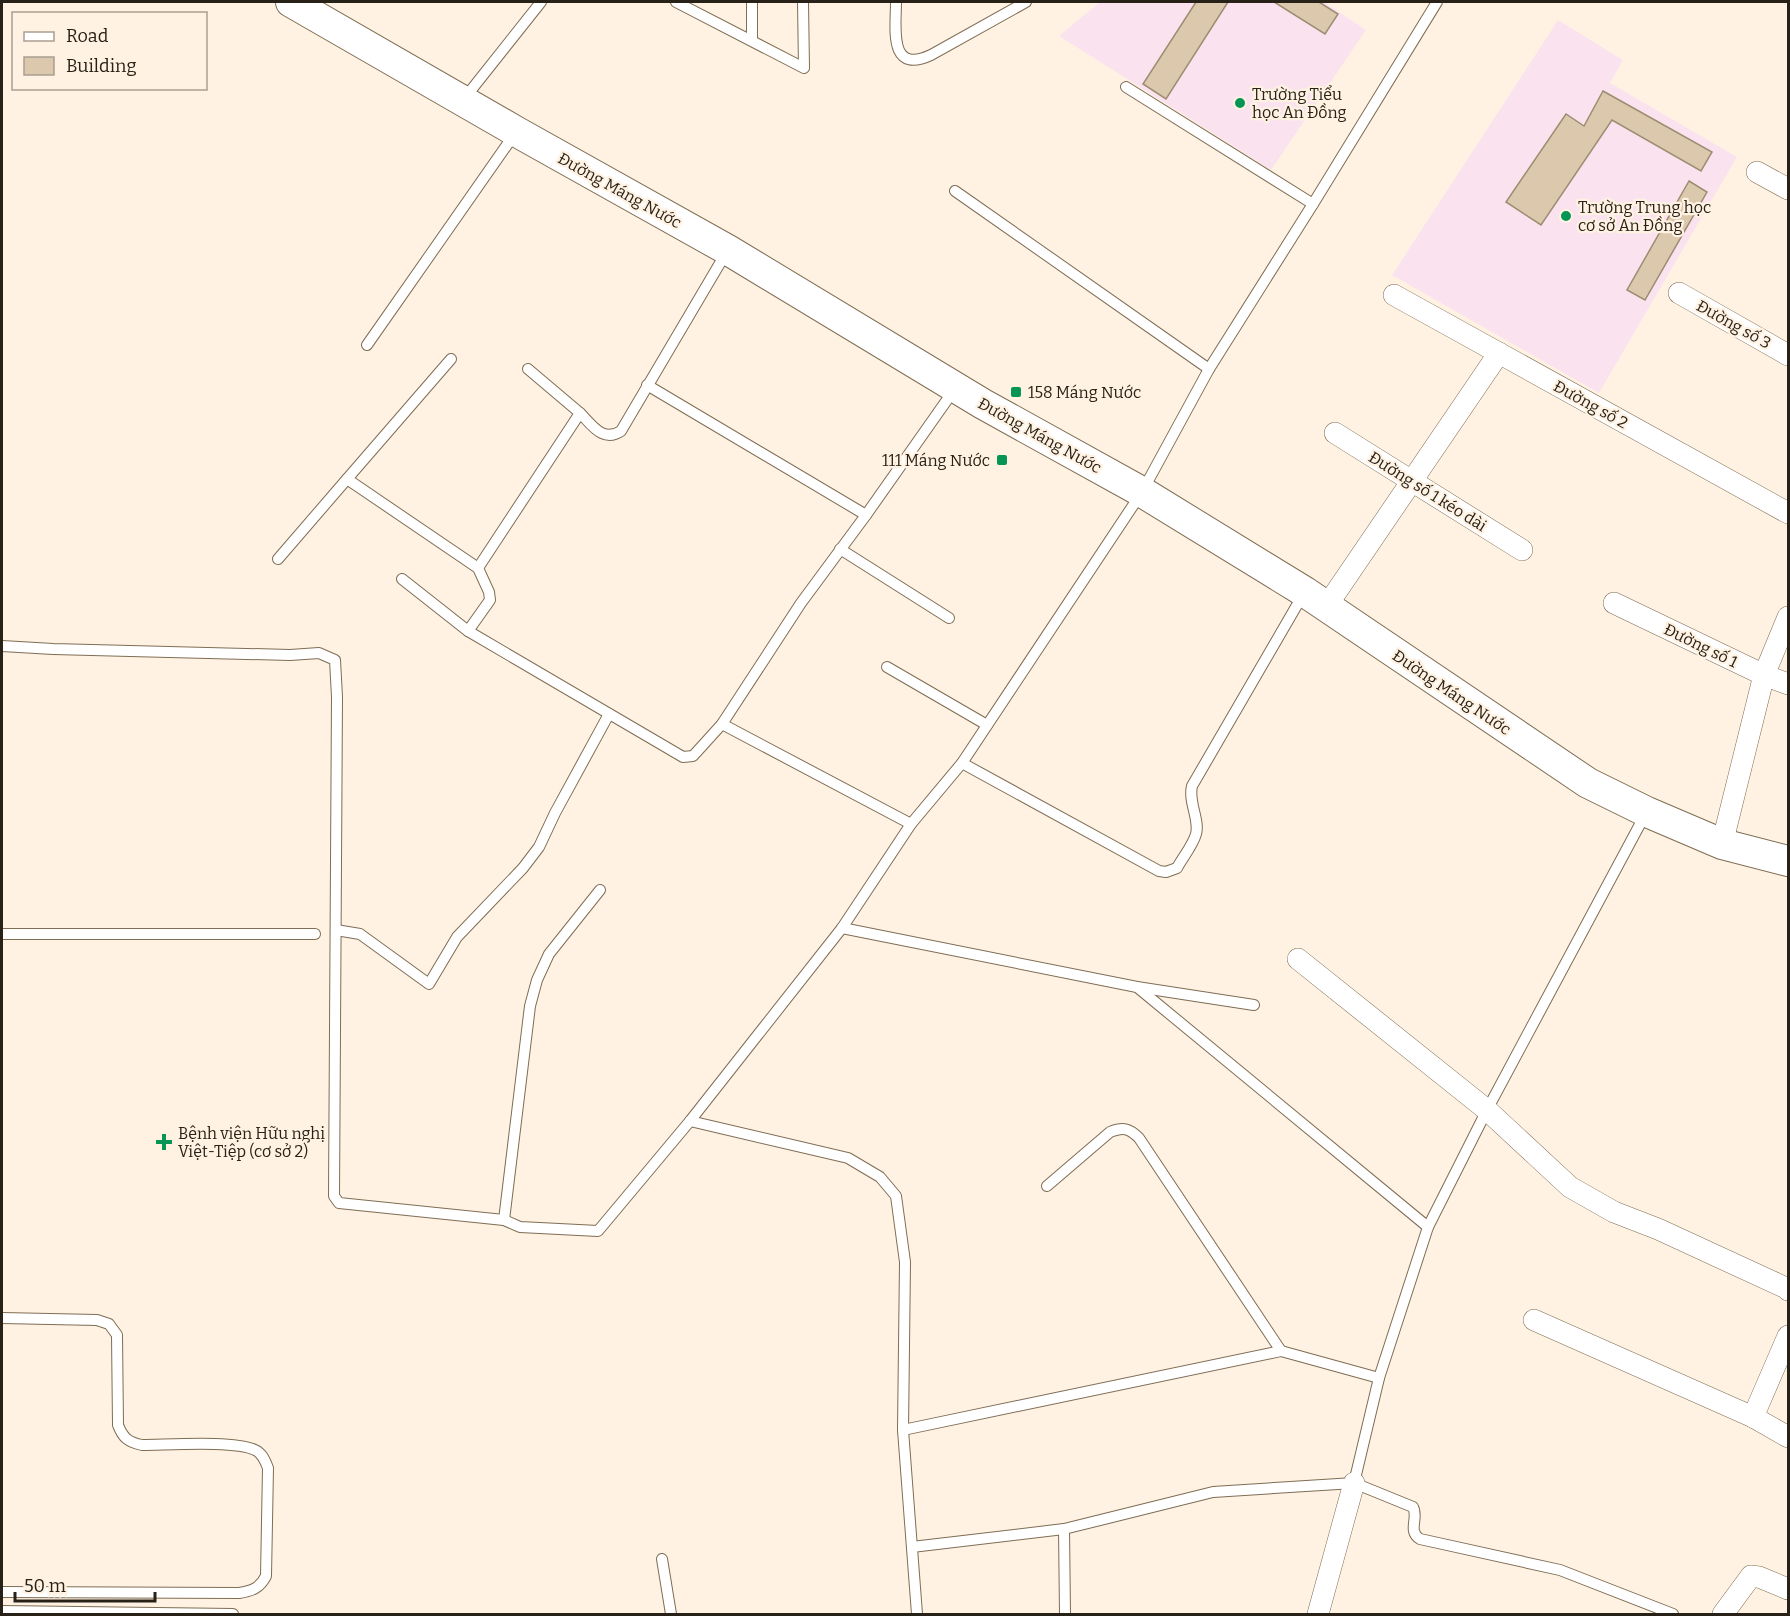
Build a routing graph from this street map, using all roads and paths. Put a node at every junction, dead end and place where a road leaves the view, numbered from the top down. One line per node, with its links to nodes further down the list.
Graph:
1 (291, 2): 11 (main road, Đường Máng Nước)
2 (541, 2): 11 (lane)
3 (676, 2): 9 (lane)
4 (752, 2): 9 (lane)
5 (803, 2): 9 (lane)
6 (896, 2): 7 (lane)
7 (1026, 2)
8 (1437, 2): 16 (lane)
9 (752, 40)
10 (1126, 87): 16 (lane)
11 (464, 100): 12 (main road, Đường Máng Nước)
12 (517, 132): 17 (main road, Đường Máng Nước); 20 (lane)
13 (1757, 172): 14 (street)
14 (1788, 189)
15 (955, 191): 25 (lane)
16 (1313, 204): 25 (lane)
17 (728, 250): 26 (lane); 27 (main road, Đường Máng Nước)
18 (1679, 293): 22 (street, Đường số 3)
19 (1394, 295): 21 (street, Đường số 2)
20 (366, 345)
21 (1499, 353): 31 (street); 33 (street, Đường số 2)
22 (1788, 355)
23 (451, 359): 30 (lane)
24 (528, 369): 28 (lane)
25 (1209, 369): 32 (lane)
26 (647, 385): 28 (lane); 34 (lane)
27 (956, 388): 32 (main road, Đường Máng Nước); 34 (lane)
28 (580, 413): 38 (lane)
29 (1335, 433): 31 (street, Đường số 1 kéo dài)
30 (347, 479): 37 (lane); 38 (lane)
31 (1412, 481): 36 (street, Đường số 1 kéo dài); 40 (street)
32 (1142, 492): 40 (main road, Đường Máng Nước); 51 (lane)
33 (1788, 513)
34 (866, 515): 35 (lane)
35 (840, 549): 43 (lane); 50 (lane)
36 (1522, 550)
37 (278, 559)
38 (478, 568): 44 (lane)
39 (402, 579): 44 (lane)
40 (1315, 600): 52 (lane); 53 (main road, Đường Máng Nước)
41 (1614, 603): 47 (street, Đường số 1)
42 (1788, 617): 47 (street)
43 (949, 618)
44 (468, 631): 49 (lane)
45 (2, 646): 59 (lane)
46 (887, 668): 51 (lane)
47 (1764, 675): 48 (street, Đường số 1); 55 (street)
48 (1788, 684)
49 (609, 714): 50 (lane); 59 (lane)
50 (722, 724): 54 (lane)
51 (987, 725): 52 (lane)
52 (962, 763): 54 (lane)
53 (1647, 812): 55 (main road, Đường Máng Nước); 65 (lane)
54 (911, 824): 58 (lane)
55 (1722, 844): 56 (main road, Đường Máng Nước)
56 (1788, 861)
57 (600, 890): 68 (lane)
58 (842, 928): 63 (lane); 66 (lane)
59 (336, 930): 68 (lane)
60 (2, 934): 61 (lane)
61 (315, 934)
62 (1298, 959): 65 (street)
63 (1137, 987): 64 (lane); 69 (lane)
64 (1254, 1005)
65 (1487, 1110): 69 (lane); 70 (street)
66 (690, 1120): 68 (lane); 77 (lane)
67 (1047, 1186): 74 (lane)
68 (504, 1220)
69 (1428, 1227): 75 (lane)
70 (1788, 1290)
71 (2, 1318): 84 (lane)
72 (1534, 1320): 76 (street)
73 (1788, 1336): 76 (street)
74 (1281, 1351): 75 (lane); 77 (lane)
75 (1379, 1378): 79 (lane)
76 (1753, 1417): 78 (street)
77 (903, 1430): 81 (lane)
78 (1788, 1437)
79 (1354, 1483): 80 (lane); 90 (street); 91 (lane)
80 (1064, 1529): 81 (lane); 89 (lane)
81 (912, 1547): 88 (lane)
82 (662, 1559): 87 (lane)
83 (1788, 1589): 92 (street)
84 (2, 1592)
85 (2, 1611): 86 (lane)
86 (233, 1614)
87 (671, 1614)
88 (917, 1614)
89 (1065, 1614)
90 (1318, 1614)
91 (1673, 1614)
92 (1723, 1614)

